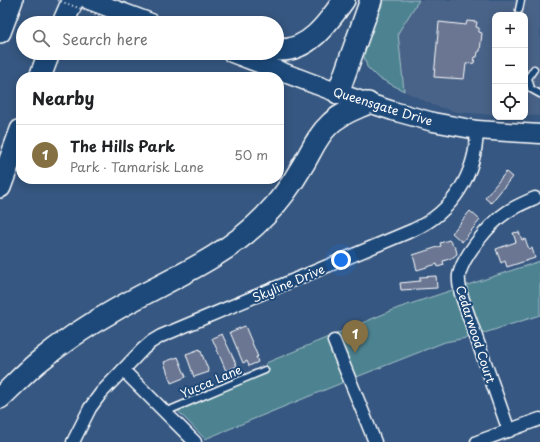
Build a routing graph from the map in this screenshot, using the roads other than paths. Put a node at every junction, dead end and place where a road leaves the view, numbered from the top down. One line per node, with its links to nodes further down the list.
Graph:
1 (12, 0): 12 (highway)
2 (69, 0): 9 (highway)
3 (73, 0): 10 (highway)
4 (88, 0): 11 (main road)
5 (344, 0): 13 (highway)
6 (371, 0): 20 (highway)
7 (520, 0): 8 (lane)
8 (519, 10)
9 (64, 16)
10 (65, 16)
11 (120, 16)
12 (0, 32)
13 (284, 50)
14 (47, 60): 17 (highway)
15 (251, 60): 18 (main road, Queensgate Drive)
16 (534, 69): 21 (lane)
17 (42, 72)
18 (282, 72)
19 (284, 73): 20 (main road, Queensgate Drive)
20 (338, 93): 22 (main road, Queensgate Drive)
21 (540, 94)
22 (368, 103): 23 (main road, Queensgate Drive); 31 (highway)
23 (477, 130): 24 (main road, Queensgate Drive); 29 (street, Skyline Drive)
24 (540, 134)
25 (16, 144): 26 (highway)
26 (0, 187)
27 (535, 198): 34 (street, Cedarwood Court)
28 (334, 341): 37 (street)
29 (123, 370): 32 (street); 35 (street, Skyline Drive)
30 (265, 370): 32 (lane, Yucca Lane)
31 (0, 398)
32 (165, 412): 36 (street)
33 (540, 419): 34 (street)
34 (509, 431): 38 (street)
35 (73, 442)
36 (196, 442)
37 (374, 442)
38 (477, 442)

